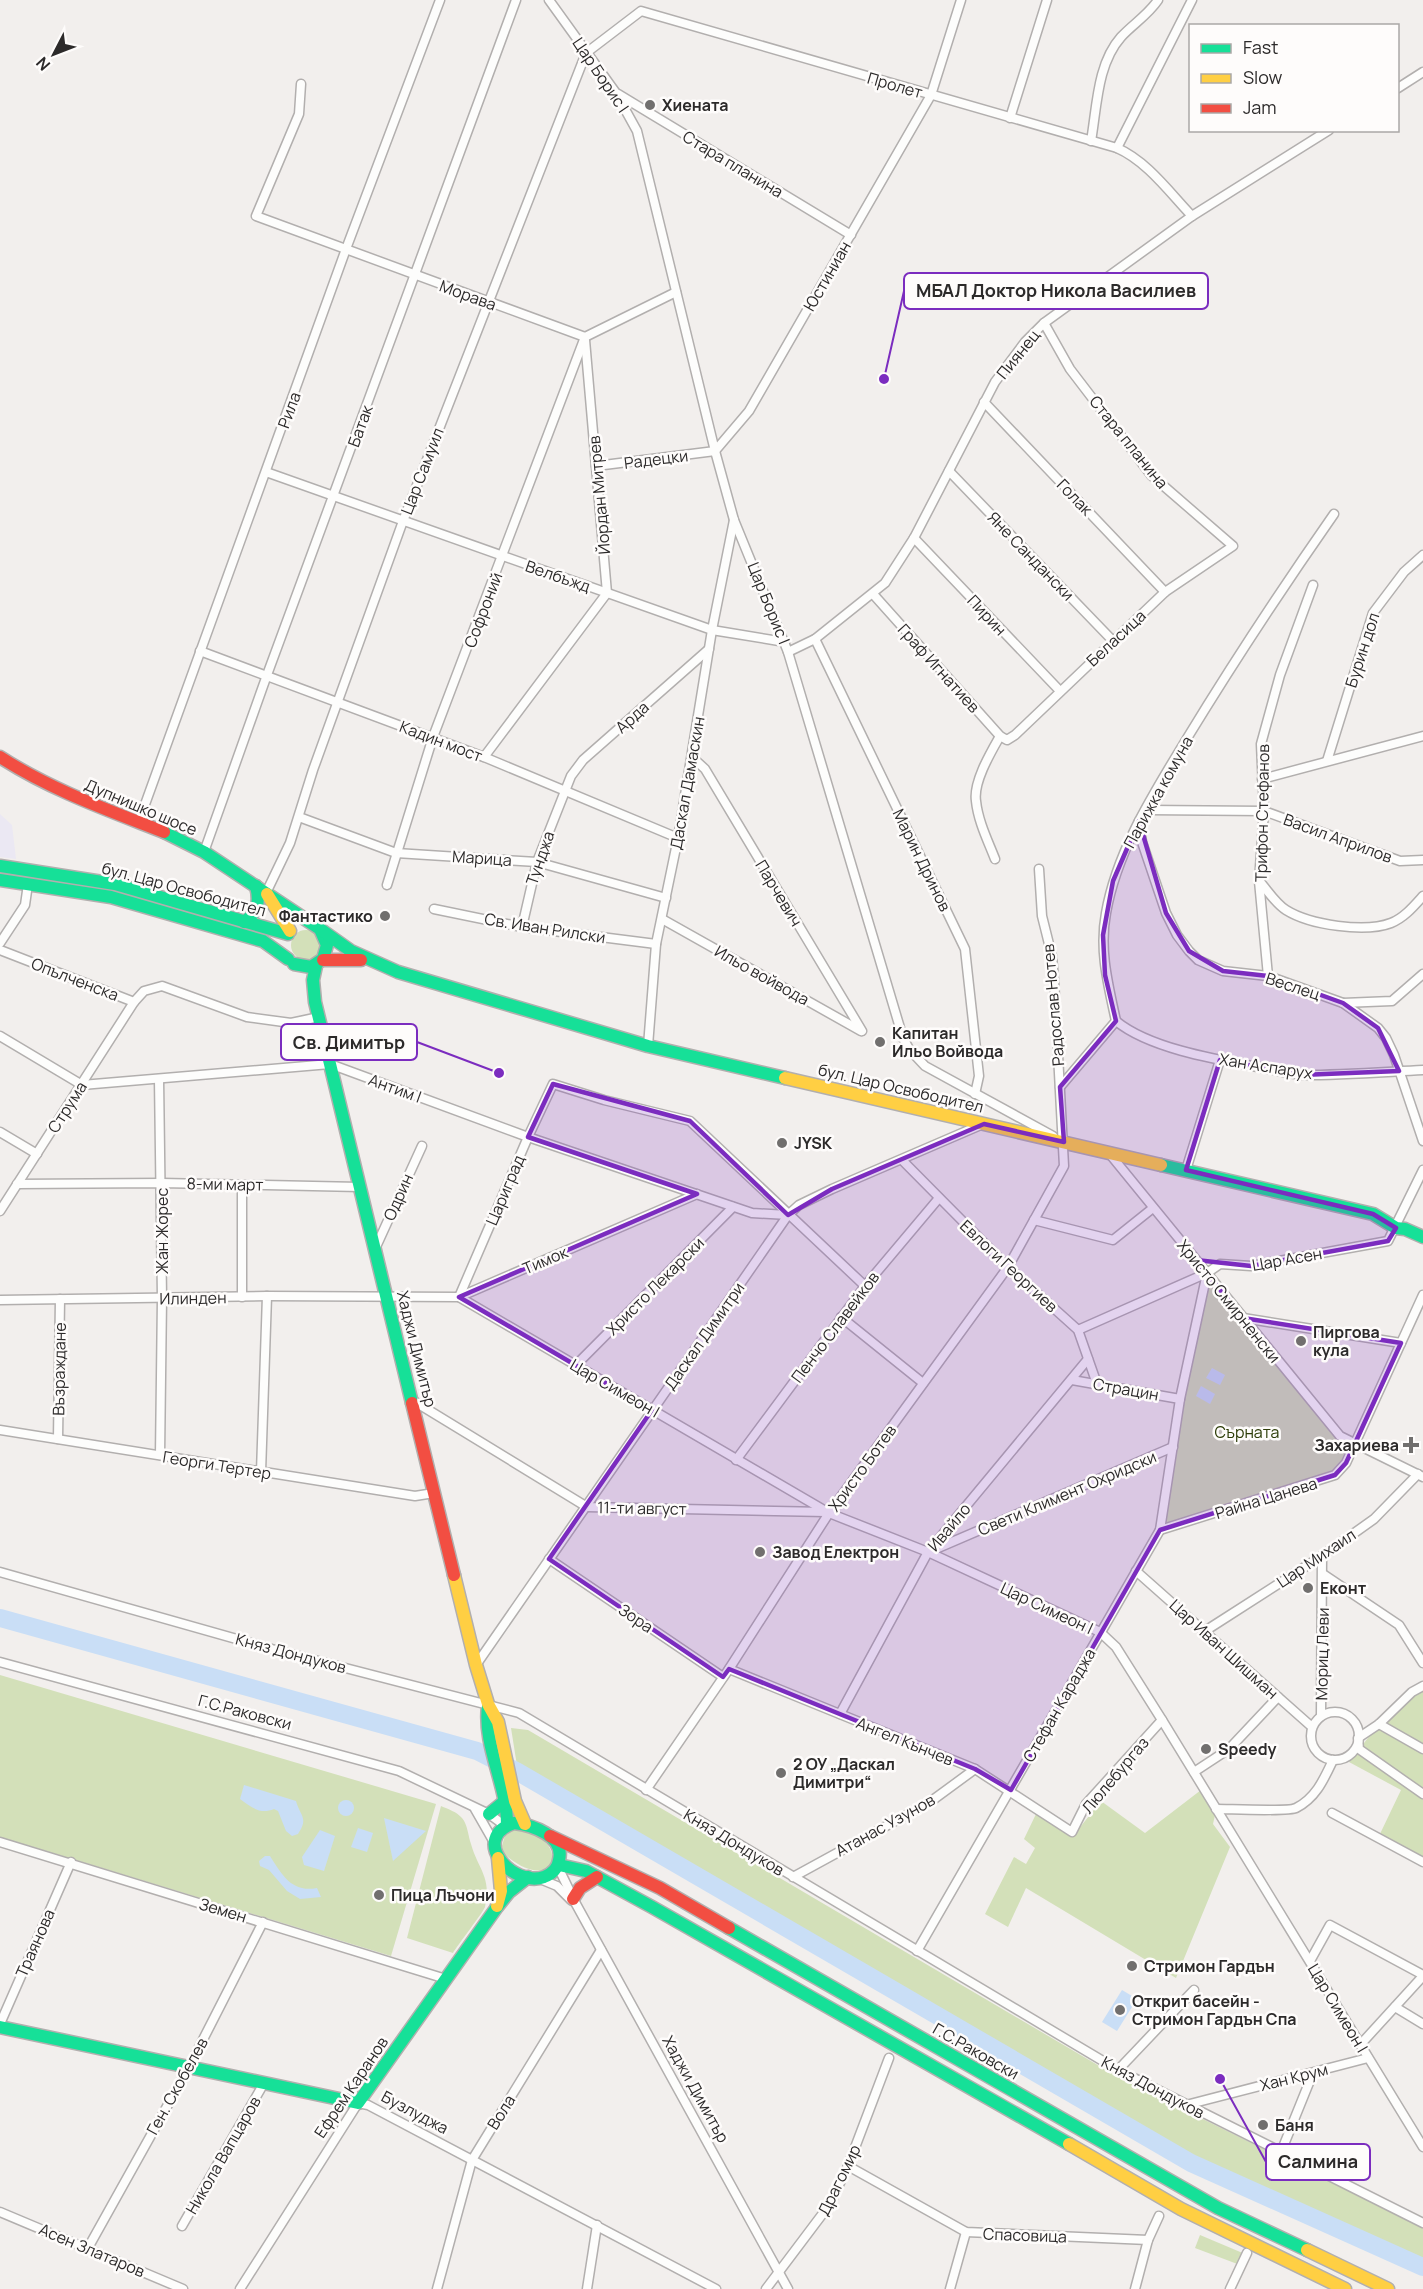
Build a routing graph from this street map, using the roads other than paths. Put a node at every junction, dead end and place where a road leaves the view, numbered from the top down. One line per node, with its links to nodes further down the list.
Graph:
1 (440, 0): 20 (street, Рила)
2 (516, 0): 21 (street, Батак)
3 (549, 0): 8 (street, Цар Борис I)
4 (961, 0): 13 (street, Юстиниан)
5 (1047, 0): 14 (street)
6 (1158, 0): 16 (street)
7 (1192, 0): 17 (street)
8 (586, 53): 12 (street, Цар Борис I); 13 (street, Пролет); 23 (street, Цар Самуил)
9 (1423, 72): 11 (street)
10 (300, 84): 20 (street, Морава)
11 (1399, 87)
12 (616, 93): 19 (street, Стара планина); 22 (street, Цар Борис I)
13 (931, 95): 14 (street, Пролет); 19 (street, Юстиниан)
14 (1010, 117): 16 (street, Пролет)
15 (1326, 132): 18 (street, Пиянец)
16 (1091, 141): 17 (street, Пролет)
17 (1117, 148): 18 (street, Пролет)
18 (1192, 216): 24 (street, Пиянец)
19 (851, 235): 27 (street, Юстиниан)
20 (346, 249): 21 (street, Морава); 30 (street, Рила)
21 (415, 276): 23 (street, Морава); 31 (street, Батак)
22 (676, 292): 25 (street); 27 (street, Цар Борис I)
23 (488, 302): 25 (street, Морава); 34 (street, Цар Самуил)
24 (1044, 323): 26 (street, Пиянец); 36 (street, Стара планина)
25 (585, 337): 28 (street, Йордан Митрев); 38 (street, Софроний)
26 (984, 402): 29 (street, Пиянец); 40 (street, Голак)
27 (715, 451): 28 (street, Радецки); 33 (street, Цар Борис I)
28 (596, 466): 41 (street, Йордан Митрев)
29 (949, 471): 35 (street, Пиянец); 45 (street, Яне Сандански)
30 (267, 472): 31 (street, Велбъжд); 48 (street, Рила)
31 (334, 496): 34 (street, Велбъжд); 50 (street, Батак)
32 (1334, 514): 62 (street, Парижка комуна)
33 (734, 520): 43 (street, Даскал Дамаскин); 46 (street, Цар Борис I)
34 (403, 521): 38 (street, Велбъжд); 52 (street, Цар Самуил)
35 (914, 538): 42 (street, Пиянец); 51 (street, Пирин)
36 (1233, 546): 40 (street, Беласица)
37 (1423, 555): 59 (street, Бурин дол)
38 (503, 556): 41 (street, Велбъжд); 54 (street, Софроний)
39 (1313, 585): 60 (street, Трифон Стефанов)
40 (1165, 592): 45 (street, Беласица)
41 (607, 593): 43 (street, Велбъжд); 57 (street)
42 (873, 594): 44 (street, Пиянец); 55 (street, Граф Игнатиев)
43 (712, 630): 46 (street, Велбъжд); 47 (street, Даскал Дамаскин)
44 (815, 639): 49 (street, Пиянец); 111 (street, Марин Дринов)
45 (1113, 641): 51 (street, Беласица)
46 (785, 642): 49 (street, Цар Борис I)
47 (708, 649): 58 (street, Даскал Дамаскин); 61 (street, Арда)
48 (200, 651): 50 (street, Кадин мост); 65 (street, Рила)
49 (788, 652): 111 (street, Цар Борис I)
50 (267, 675): 52 (street, Кадин мост); 68 (street, Батак)
51 (1060, 692): 55 (street, Беласица)
52 (337, 702): 54 (street, Кадин мост); 64 (street, Цар Самуил)
53 (1423, 736): 59 (street)
54 (433, 737): 57 (street, Кадин мост); 69 (street, Софроний)
55 (1004, 738): 70 (street, Беласица)
56 (0, 757): 65 (street, Дупнишко шосе)
57 (484, 757): 61 (street, Кадин мост)
58 (693, 758): 67 (street, Даскал Дамаскин); 101 (street, Парчевич)
59 (1327, 761): 60 (street)
60 (1262, 779): 63 (street, Трифон Стефанов)
61 (564, 791): 67 (street, Кадин мост); 72 (street, Тунджа)
62 (1147, 810): 63 (street, Васил Априлов); 66 (street, Парижка комуна)
63 (1264, 811): 71 (street, Васил Априлов); 76 (street, Трифон Стефанов)
64 (299, 817): 69 (street, Марица); 79 (street, Цар Самуил)
65 (139, 821): 68 (street, Дупнишко шосе)
66 (1139, 821): 95 (street, Веслец); 100 (street, Парижка комуна)
67 (678, 838): 81 (street, Даскал Дамаскин)
68 (204, 852): 79 (street, Дупнишко шосе)
69 (396, 853): 72 (street, Марица); 78 (street, Софроний)
70 (995, 859)
71 (1423, 860)
72 (537, 862): 81 (street, Марица); 86 (street, Тунджа)
73 (0, 866): 84 (street, бул. Цар Освободител)
74 (1039, 868): 110 (street, Радослав Нотев)
75 (0, 880): 77 (street, бул. Цар Освободител)
76 (1259, 881): 80 (street); 95 (street, Трифон Стефанов)
77 (28, 884): 88 (street); 91 (street, бул. Цар Освободител)
78 (387, 885)
79 (261, 889): 84 (street); 85 (street, Дупнишко шосе); 87 (street)
80 (1423, 896)
81 (666, 898): 83 (street, Даскал Дамаскин)
82 (434, 909): 86 (street, Св. Иван Рилски)
83 (662, 920): 89 (street, Даскал Дамаскин); 101 (street, Ильо войвода)
84 (244, 922): 87 (street, бул. Цар Освободител)
85 (317, 927): 87 (street); 92 (street, Дупнишко шосе); 93 (street)
86 (522, 927): 89 (street, Св. Иван Рилски)
87 (289, 933): 91 (street)
88 (0, 943)
89 (656, 944): 103 (street, Даскал Дамаскин)
90 (0, 950): 96 (street, Опълченска)
91 (291, 961): 93 (street); 97 (street)
92 (372, 962): 93 (street); 103 (street, бул. Цар Освободител)
93 (320, 963): 97 (street)
94 (1423, 974): 98 (street)
95 (1268, 976): 98 (street, Веслец)
96 (134, 1002): 99 (street, Опълченска); 109 (street, Струма)
97 (315, 1002): 99 (street, Хаджи Димитър)
98 (1343, 1003): 107 (street, Веслец)
99 (319, 1017): 105 (street, Хаджи Димитър)
100 (1116, 1021): 104 (street, Хан Аспарух); 110 (street)
101 (862, 1031)
102 (0, 1036): 109 (street)
103 (648, 1046): 112 (street, бул. Цар Освободител)
104 (1220, 1060): 107 (street, Хан Аспарух); 121 (street)
105 (330, 1064): 108 (street, Антим I); 114 (street, Антим I); 126 (street, Хаджи Димитър)
106 (1423, 1070): 107 (street, Хан Аспарух)
107 (1399, 1071): 115 (street, Веслец)
108 (159, 1079): 109 (street, Антим I); 123 (street, Жан Жорес)
109 (82, 1085): 119 (street, Струма)
110 (1060, 1087): 116 (street, Радослав Нотев)
111 (975, 1094): 116 (street, Цар Борис I)
112 (984, 1124): 116 (street, бул. Цар Освободител); 120 (street, Даскал Димитри)
113 (0, 1132): 119 (street)
114 (528, 1137): 127 (street, Антим I); 132 (street, Цариград); 145 (street, Цариград)
115 (1423, 1141)
116 (1064, 1142): 118 (street, бул. Цар Освободител); 133 (street, Христо Ботев)
117 (422, 1146): 137 (street, Одрин)
118 (1109, 1153): 121 (street, бул. Цар Освободител); 130 (street, Христо Смирненски)
119 (37, 1154): 124 (street, Струма)
120 (902, 1161): 128 (street, Евлоги Георгиев); 132 (street, Даскал Димитри)
121 (1186, 1170): 134 (street, бул. Цар Освободител)
122 (1423, 1170): 134 (street)
123 (162, 1183): 124 (street, 8-ми март); 125 (street, 8-ми март); 146 (street, Жан Жорес)
124 (17, 1184): 131 (street, Струма)
125 (242, 1185): 126 (street, 8-ми март); 144 (street)
126 (360, 1187): 137 (street, Хаджи Димитър)
127 (697, 1194): 129 (street, Антим I); 145 (street, Тимок)
128 (939, 1198): 138 (street, Евлоги Георгиев); 140 (street, Пенчо Славейков)
129 (733, 1207): 132 (street, Антим I); 156 (street, Христо Лекарски)
130 (1153, 1208): 133 (street); 139 (street, Христо Смирненски)
131 (0, 1211)
132 (788, 1215): 140 (street); 162 (street, Даскал Димитри)
133 (1034, 1220): 138 (street, Христо Ботев)
134 (1396, 1228): 135 (street, бул. Цар Освободител); 136 (street); 139 (street, Цар Асен)
135 (1423, 1237)
136 (1423, 1245)
137 (375, 1249): 141 (street, Хаджи Димитър)
138 (1008, 1267): 153 (street, Евлоги Георгиев); 158 (street, Христо Ботев)
139 (1207, 1273): 151 (street, Христо Смирненски); 153 (street, Цар Асен); 160 (street, Стефан Караджа)
140 (865, 1286): 149 (street, Пенчо Славейков)
141 (386, 1295): 143 (street, Илинден); 145 (street, Тимок); 161 (street, Хаджи Димитър)
142 (1423, 1295): 150 (street, Райна Цанева)
143 (267, 1296): 144 (street, Илинден); 169 (street)
144 (242, 1297): 146 (street, Илинден)
145 (459, 1297): 156 (street, Цар Симеон I)
146 (162, 1298): 147 (street, Илинден); 167 (street, Жан Жорес)
147 (60, 1299): 148 (street, Илинден); 164 (street, Възраждане)
148 (0, 1300)
149 (841, 1317): 158 (street); 168 (street, Пенчо Славейков)
150 (1413, 1317): 152 (street); 154 (street, Райна Цанева)
151 (1243, 1318): 154 (street); 165 (street, Христо Смирненски)
152 (1423, 1323)
153 (1078, 1330): 155 (street, Евлоги Георгиев)
154 (1401, 1343): 165 (street, Райна Цанева)
155 (1088, 1359): 157 (street, Ивайло); 159 (street, Евлоги Георгиев)
156 (576, 1365): 162 (street, Цар Симеон I)
157 (1072, 1380): 159 (street, Страцин); 175 (street, Ивайло)
158 (923, 1383): 173 (street, Христо Ботев)
159 (1097, 1384): 160 (street, Страцин)
160 (1180, 1399): 166 (street, Стефан Караджа)
161 (412, 1400): 171 (street, Хаджи Димитър); 172 (street, 11-ти август)
162 (652, 1410): 168 (street, Цар Симеон I); 172 (street, Даскал Димитри)
163 (0, 1430): 164 (street, Георги Тертер)
164 (58, 1439): 167 (street, Георги Тертер)
165 (1355, 1443): 170 (street, Христо Смирненски); 174 (street, Райна Цанева)
166 (1173, 1448): 174 (street, Стефан Караджа); 175 (street, Свети Климент Охридски)
167 (160, 1455): 169 (street, Георги Тертер)
168 (736, 1460): 173 (street, Цар Симеон I)
169 (261, 1472): 171 (street, Георги Тертер)
170 (1421, 1475): 176 (street, Цар Михаил)
171 (434, 1493): 185 (street, Хаджи Димитър)
172 (587, 1507): 173 (street, 11-ти август); 177 (street, Даскал Димитри)
173 (829, 1513): 175 (street, Цар Симеон I); 186 (street, Христо Ботев)
174 (1160, 1530): 178 (street, Стефан Караджа)
175 (928, 1552): 182 (street, Цар Симеон I); 191 (street, Ивайло)
176 (1322, 1556): 180 (street, Мориц Леви); 181 (street, Цар Михаил)
177 (549, 1560): 185 (street, Даскал Димитри); 187 (street, Зора)
178 (1137, 1571): 181 (street, Цар Иван Шишман); 182 (street, Стефан Караджа)
179 (0, 1572): 190 (street, Княз Дондуков)
180 (1323, 1574): 184 (street); 192 (street, Мориц Леви)
181 (1205, 1631): 189 (street, Цар Иван Шишман)
182 (1100, 1632): 193 (street, Цар Симеон I); 202 (street, Стефан Караджа)
183 (0, 1662): 205 (street, Г.С.Раковски)
184 (1423, 1663)
185 (476, 1665): 190 (street, Хаджи Димитър)
186 (729, 1669): 187 (street, Христо Ботев); 191 (street, Ангел Кънчев)
187 (723, 1677): 201 (street, Христо Ботев)
188 (1423, 1686): 194 (street)
189 (1278, 1697): 195 (street, Цар Иван Шишман); 200 (street)
190 (488, 1704): 201 (street, Княз Дондуков); 204 (street, Хаджи Димитър)
191 (840, 1714): 199 (street, Ангел Кънчев)
192 (1321, 1716): 195 (street); 196 (street)
193 (1162, 1720): 200 (street, Цар Симеон I); 211 (street, Люлебургаз)
194 (1379, 1724): 196 (street); 197 (street)
195 (1312, 1727): 198 (street)
196 (1358, 1738): 198 (street); 203 (street)
197 (1423, 1749)
198 (1333, 1760): 206 (street)
199 (975, 1769): 202 (street, Ангел Кънчев); 220 (street, Атанас Узунов)
200 (1194, 1772): 206 (street, Цар Симеон I)
201 (646, 1790): 220 (street, Княз Дондуков)
202 (1011, 1790): 211 (street, Ангел Кънчев); 226 (street, Стефан Караджа)
203 (1423, 1794)
204 (510, 1801): 208 (street); 209 (street); 210 (street)
205 (475, 1808): 208 (street, Г.С.Раковски); 214 (street)
206 (1216, 1809): 227 (street, Цар Симеон I)
207 (1332, 1812): 217 (street)
208 (489, 1814): 210 (street, Г.С.Раковски)
209 (525, 1824): 210 (street); 212 (street)
210 (505, 1825): 214 (street)
211 (1072, 1832)
212 (550, 1836): 218 (street); 268 (street, Г.С.Раковски)
213 (0, 1842): 216 (street, Земен)
214 (495, 1844): 215 (street)
215 (498, 1858): 221 (street); 223 (street)
216 (71, 1862): 224 (street, Земен); 233 (street, Траянова)
217 (1423, 1862)
218 (559, 1866): 219 (street, Г.С.Раковски); 221 (street); 222 (street, Хаджи Димитър)
219 (597, 1877): 222 (street); 267 (street, Г.С.Раковски)
220 (793, 1877): 226 (street, Княз Дондуков)
221 (533, 1878): 222 (street); 223 (street, Ефрем Каранов)
222 (574, 1902): 225 (street, Хаджи Димитър)
223 (497, 1907): 229 (street, Ефрем Каранов)
224 (263, 1922): 229 (street, Земен); 237 (street, Ген. Скобелев)
225 (601, 1950): 245 (street, Вола); 256 (street, Хаджи Димитър)
226 (917, 1951): 238 (street, Княз Дондуков)
227 (1310, 1961): 228 (street); 234 (street, Цар Симеон I)
228 (1423, 1976): 231 (street)
229 (446, 1979): 241 (street, Ефрем Каранов)
230 (1194, 1990): 238 (street)
231 (1395, 2007): 232 (street); 234 (street)
232 (1423, 2024)
233 (0, 2026): 237 (street, Бузлуджа)
234 (1360, 2045): 236 (street, Цар Симеон I)
235 (889, 2058): 246 (street, Драгомир)
236 (1368, 2058): 239 (street, Хан Крум); 243 (street, Цар Симеон I)
237 (189, 2067): 240 (street, Бузлуджа); 254 (street, Ген. Скобелев)
238 (1118, 2070): 242 (street, Княз Дондуков)
239 (1313, 2073): 242 (street, Хан Крум); 244 (street)
240 (264, 2083): 241 (street, Бузлуджа); 251 (street, Никола Вапцаров)
241 (358, 2103): 245 (street, Бузлуджа); 258 (street, Ефрем Каранов)
242 (1186, 2105): 244 (street, Княз Дондуков)
243 (1423, 2147)
244 (1281, 2152): 249 (street, Княз Дондуков)
245 (472, 2160): 250 (street, Бузлуджа); 259 (street, Вола)
246 (848, 2166): 252 (street, Спасовица); 256 (street, Драгомир)
247 (0, 2212): 254 (street, Асен Златаров)
248 (1159, 2216): 253 (street)
249 (1423, 2223)
250 (597, 2225): 260 (street); 261 (street, Бузлуджа)
251 (182, 2226)
252 (966, 2232): 253 (street, Спасовица); 264 (street)
253 (1148, 2240): 265 (street)
254 (88, 2248): 257 (street, Асен Златаров)
255 (1247, 2253): 266 (street)
256 (779, 2273): 262 (street, Драгомир); 263 (street, Хаджи Димитър)
257 (183, 2289)
258 (240, 2289)
259 (437, 2289)
260 (587, 2289)
261 (716, 2289)
262 (766, 2289)
263 (788, 2289)
264 (950, 2289)
265 (1135, 2289)
266 (1230, 2289)
267 (1345, 2289)
268 (1388, 2289)

